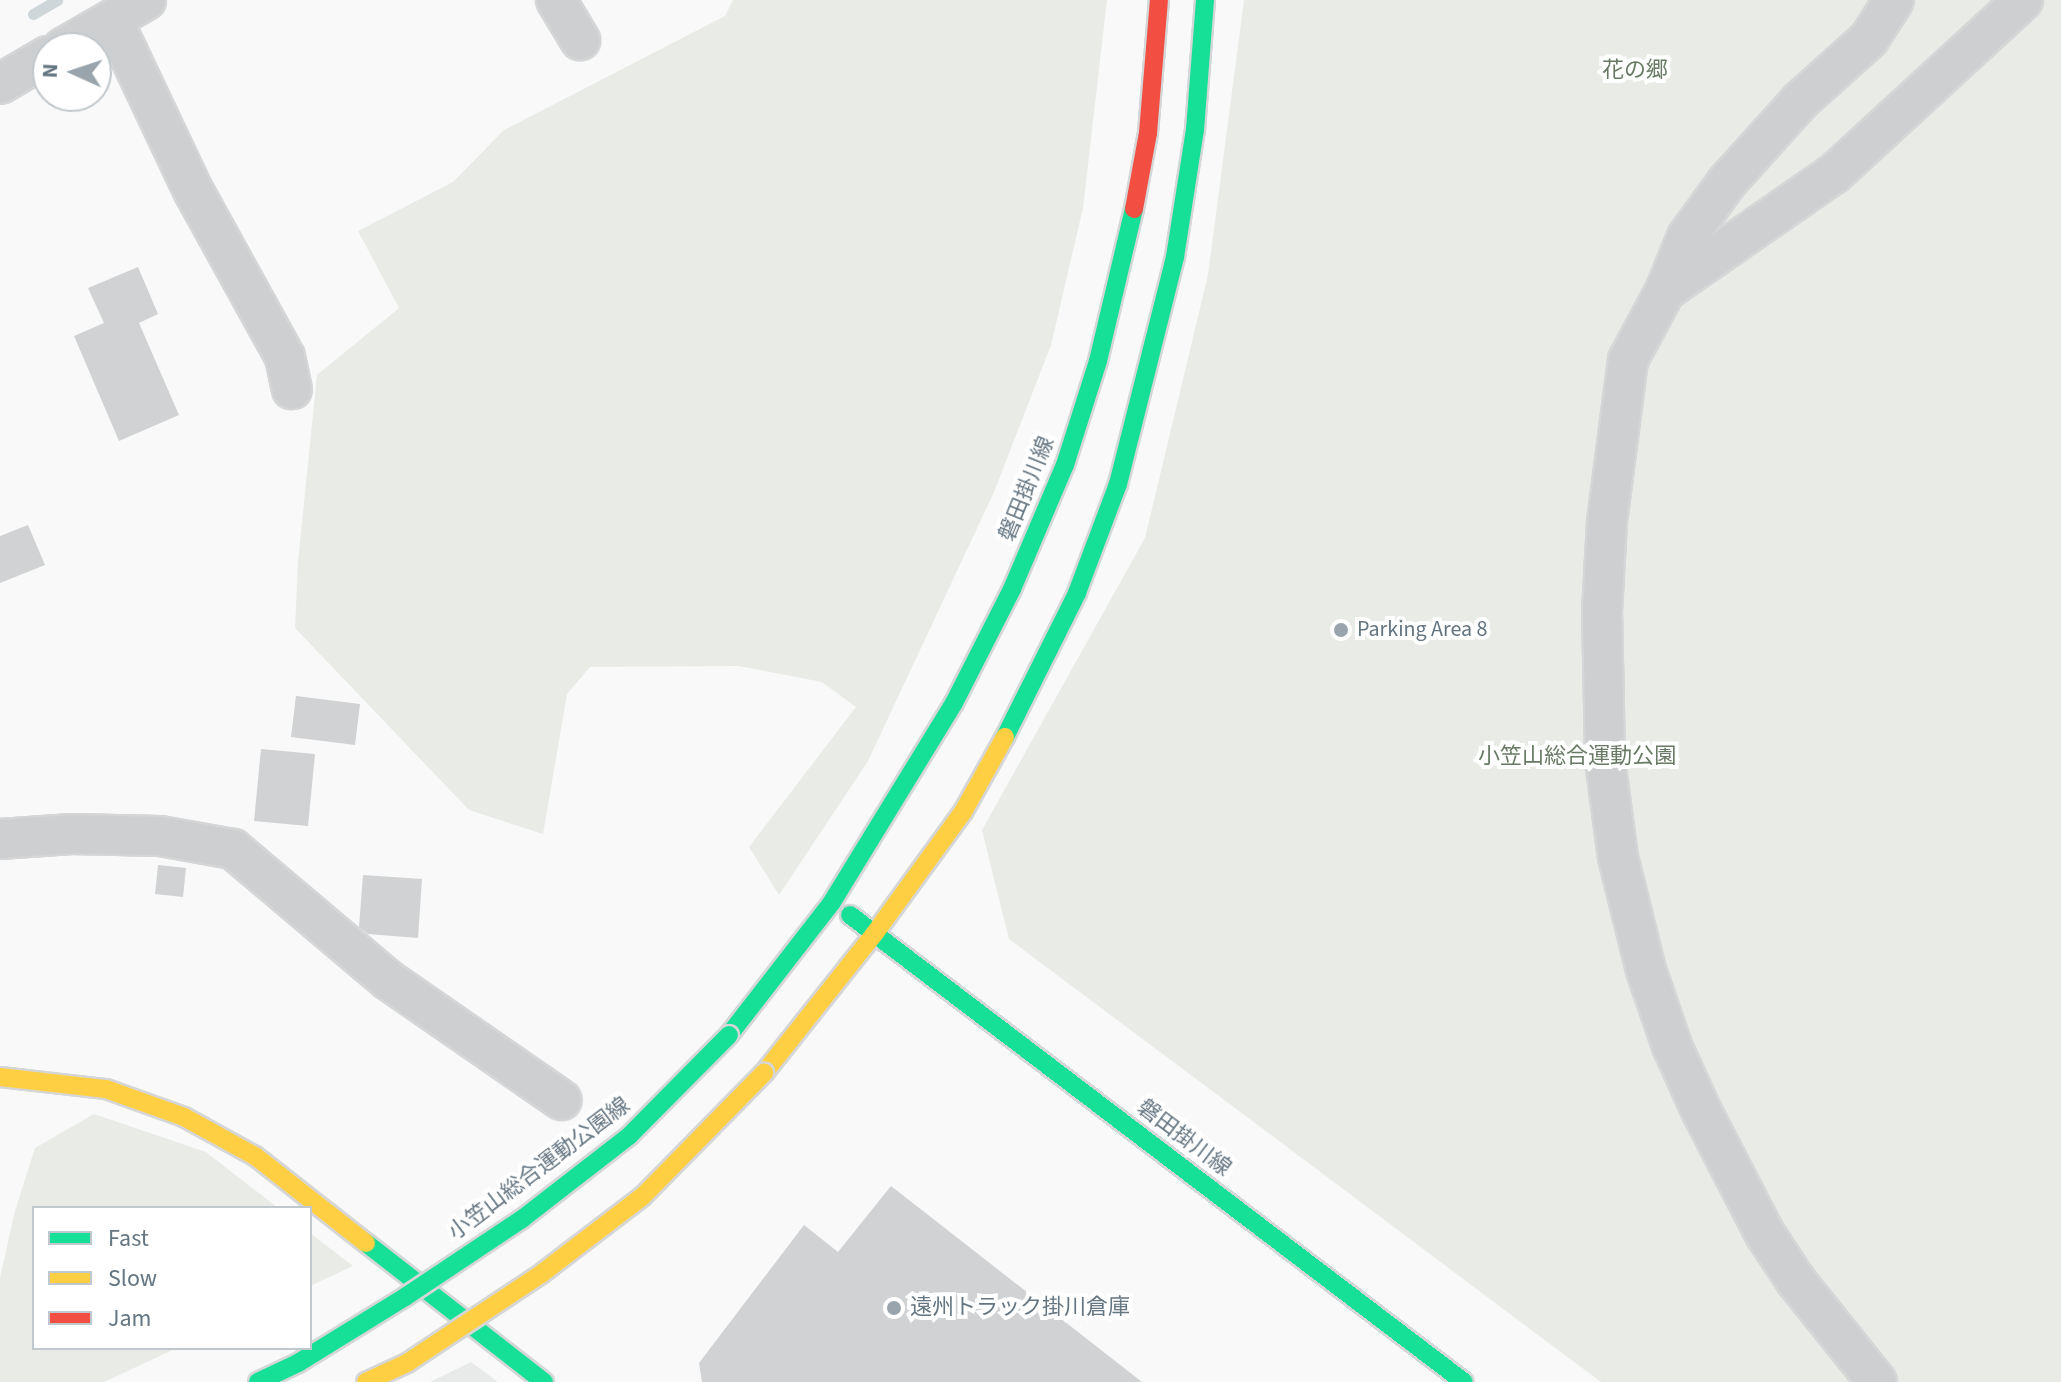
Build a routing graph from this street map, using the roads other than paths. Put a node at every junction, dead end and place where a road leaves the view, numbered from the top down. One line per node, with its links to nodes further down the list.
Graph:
1 (146, 0): 7 (street)
2 (556, 0): 9 (street)
3 (1159, 0): 15 (main road, 磐田掛川線)
4 (1205, 0): 16 (main road)
5 (1894, 0): 12 (street)
6 (2023, 0): 12 (street)
7 (113, 21): 8 (street); 13 (street)
8 (93, 32)
9 (580, 40)
10 (32, 65): 11 (street)
11 (0, 84)
12 (1665, 291): 23 (street)
13 (292, 389)
14 (0, 839): 18 (street)
15 (832, 902): 16 (main road, 磐田掛川線); 19 (main road, 小笠山総合運動公園線, bridge)
16 (875, 933): 20 (main road, bridge); 22 (main road, 磐田掛川線)
17 (0, 1077): 21 (main road)
18 (561, 1100)
19 (258, 1382)
20 (366, 1382)
21 (544, 1382)
22 (1464, 1382)
23 (1877, 1382)

